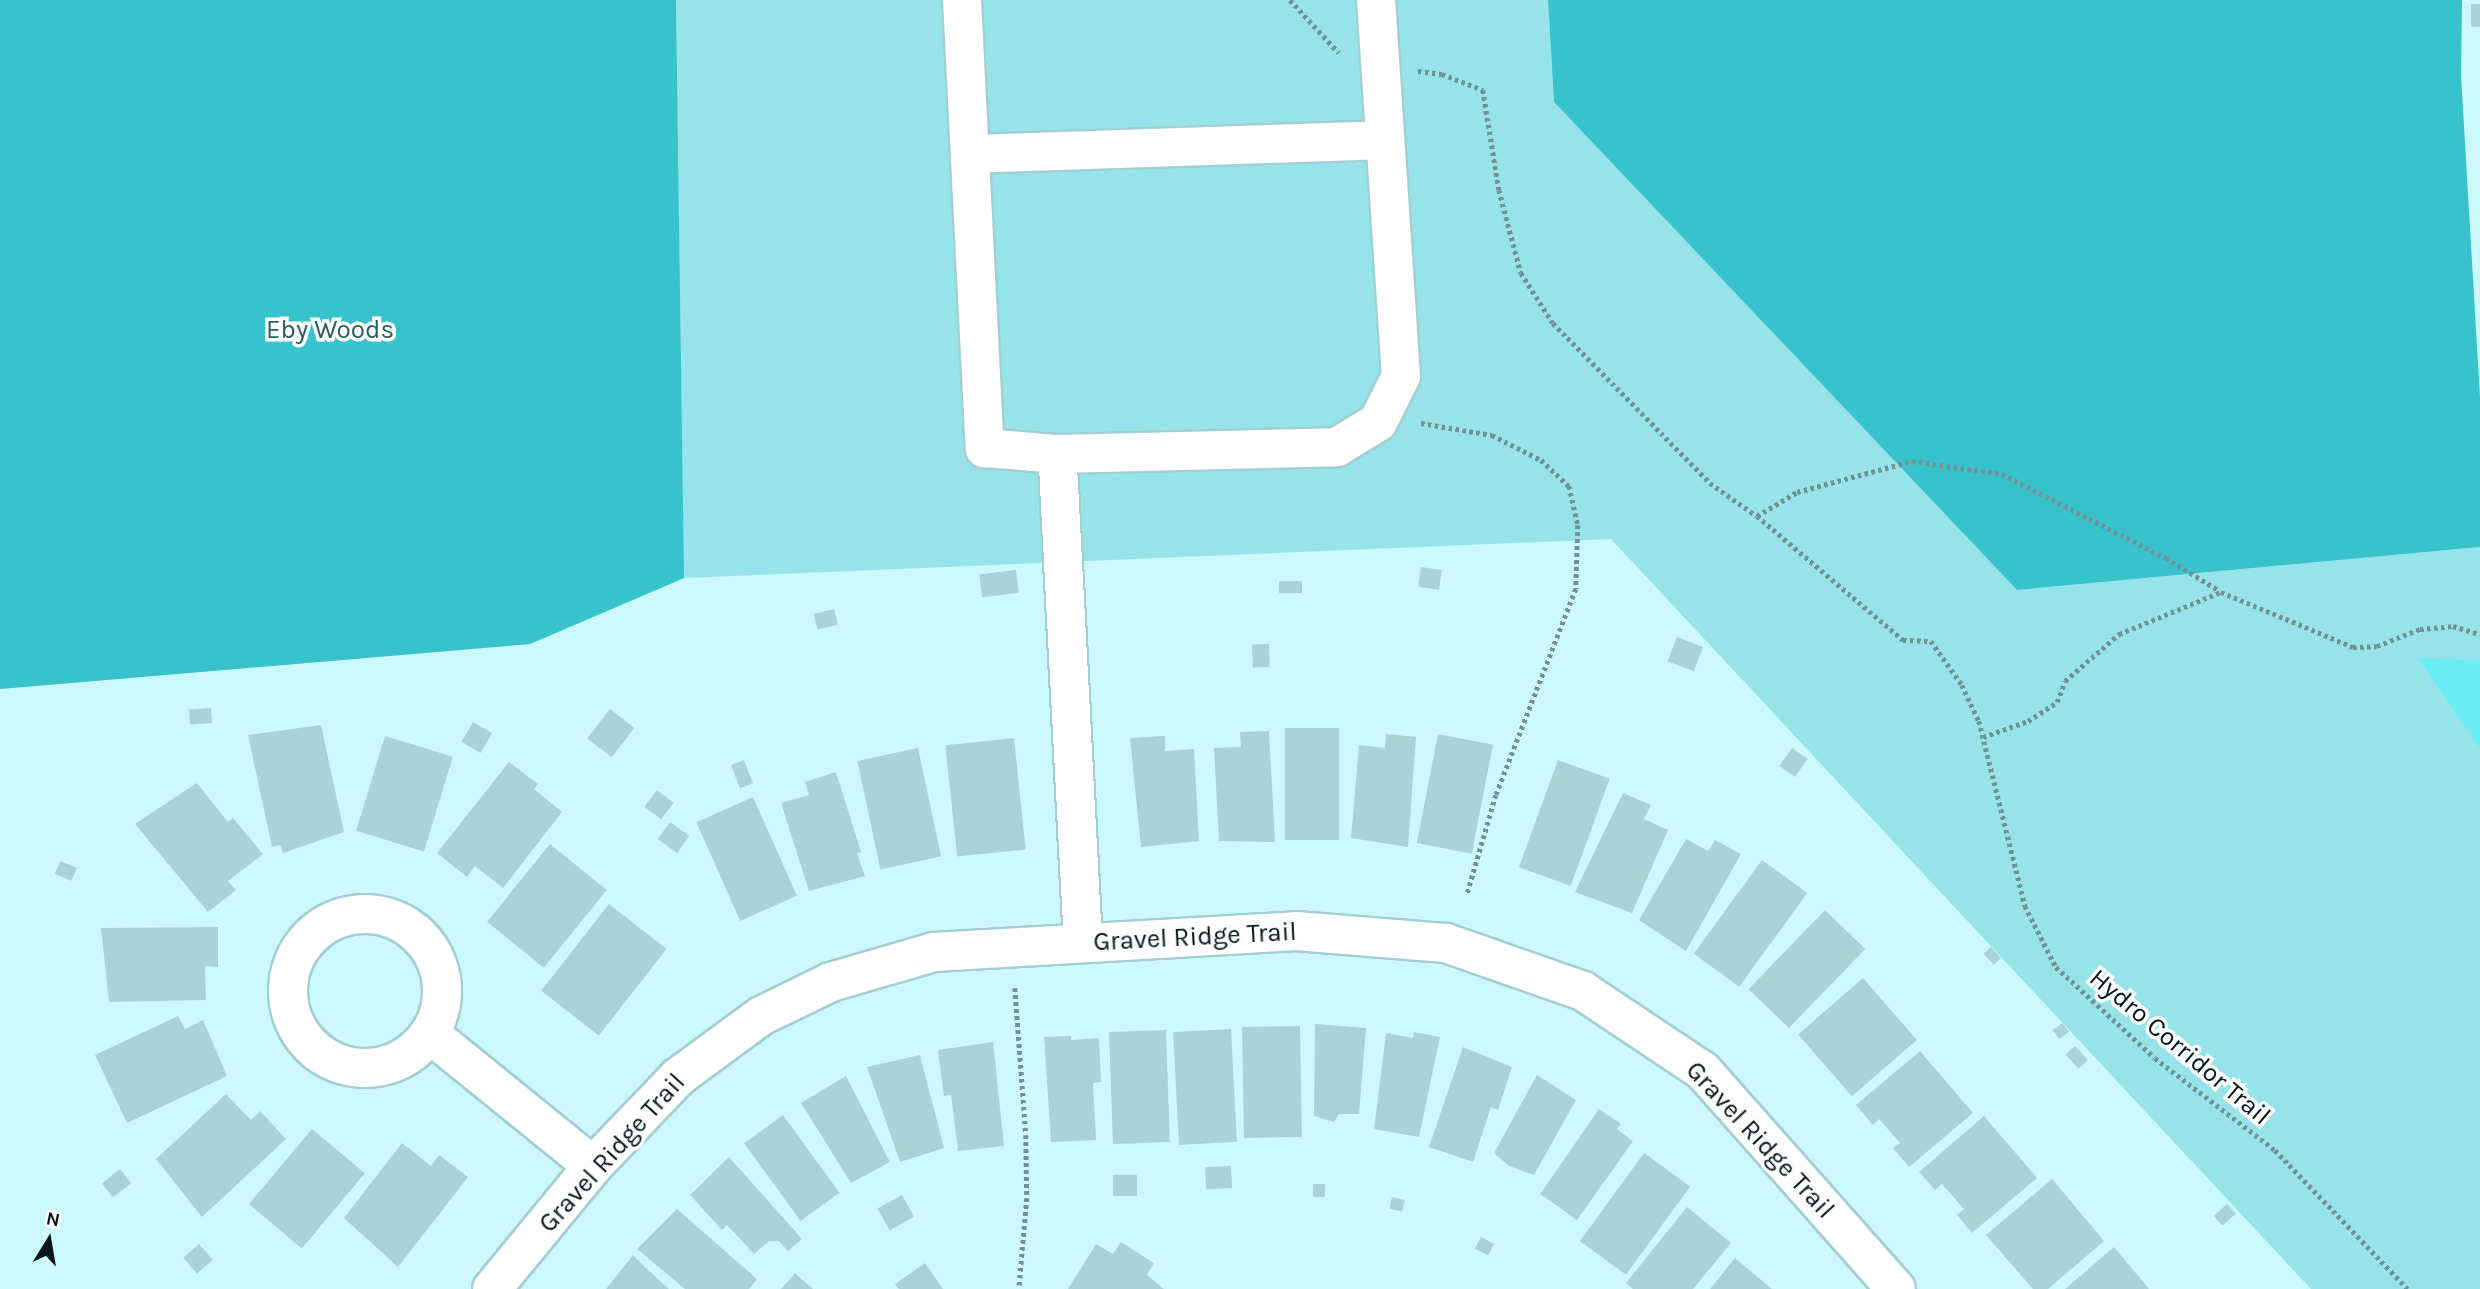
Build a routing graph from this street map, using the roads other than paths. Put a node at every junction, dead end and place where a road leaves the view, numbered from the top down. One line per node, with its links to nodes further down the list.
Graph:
1 (962, 0): 4 (street)
2 (1376, 0): 3 (street)
3 (1385, 140): 4 (street); 5 (street)
4 (970, 154): 5 (street)
5 (1056, 454): 6 (street)
6 (1083, 943): 8 (street, Gravel Ridge Trail); 10 (street, Gravel Ridge Trail)
7 (430, 1034): 7 (street); 8 (street)
8 (593, 1167): 9 (street, Gravel Ridge Trail)
9 (492, 1289)
10 (1896, 1289)

